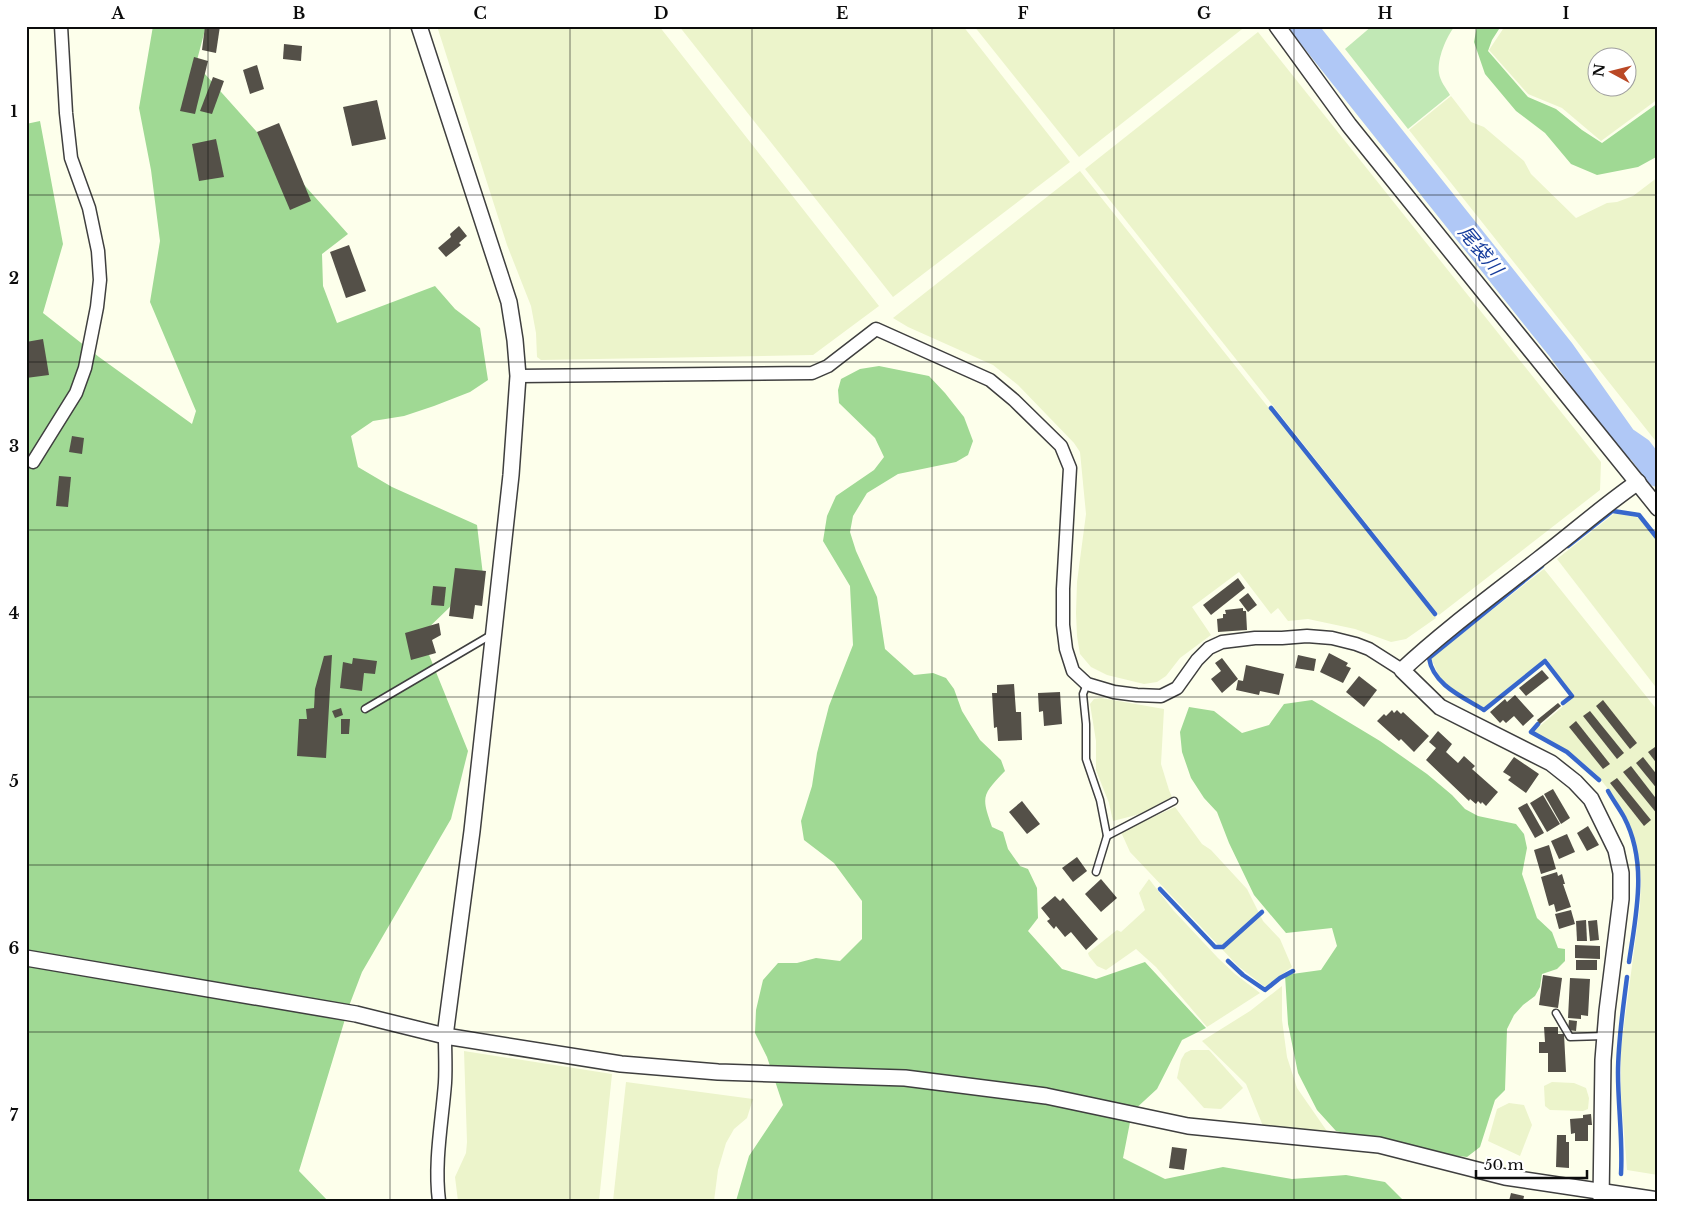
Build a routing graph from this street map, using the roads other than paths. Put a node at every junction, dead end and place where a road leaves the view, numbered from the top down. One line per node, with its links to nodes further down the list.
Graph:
1 (61, 26): 5 (street)
2 (419, 26): 4 (street)
3 (1277, 26): 6 (street)
4 (518, 376): 8 (street); 10 (street)
5 (33, 462)
6 (1638, 482): 7 (street); 9 (street)
7 (1658, 508)
8 (494, 633): 11 (lane); 17 (street)
9 (1402, 670): 10 (street); 18 (street)
10 (1087, 684): 13 (lane)
11 (365, 709)
12 (1174, 800): 13 (lane)
13 (1107, 836): 14 (lane)
14 (1096, 872)
15 (26, 958): 17 (street)
16 (1556, 1013): 18 (lane)
17 (445, 1036): 19 (street); 21 (street)
18 (1605, 1036): 19 (street)
19 (1601, 1196): 20 (street)
20 (1658, 1200)
21 (439, 1201)

